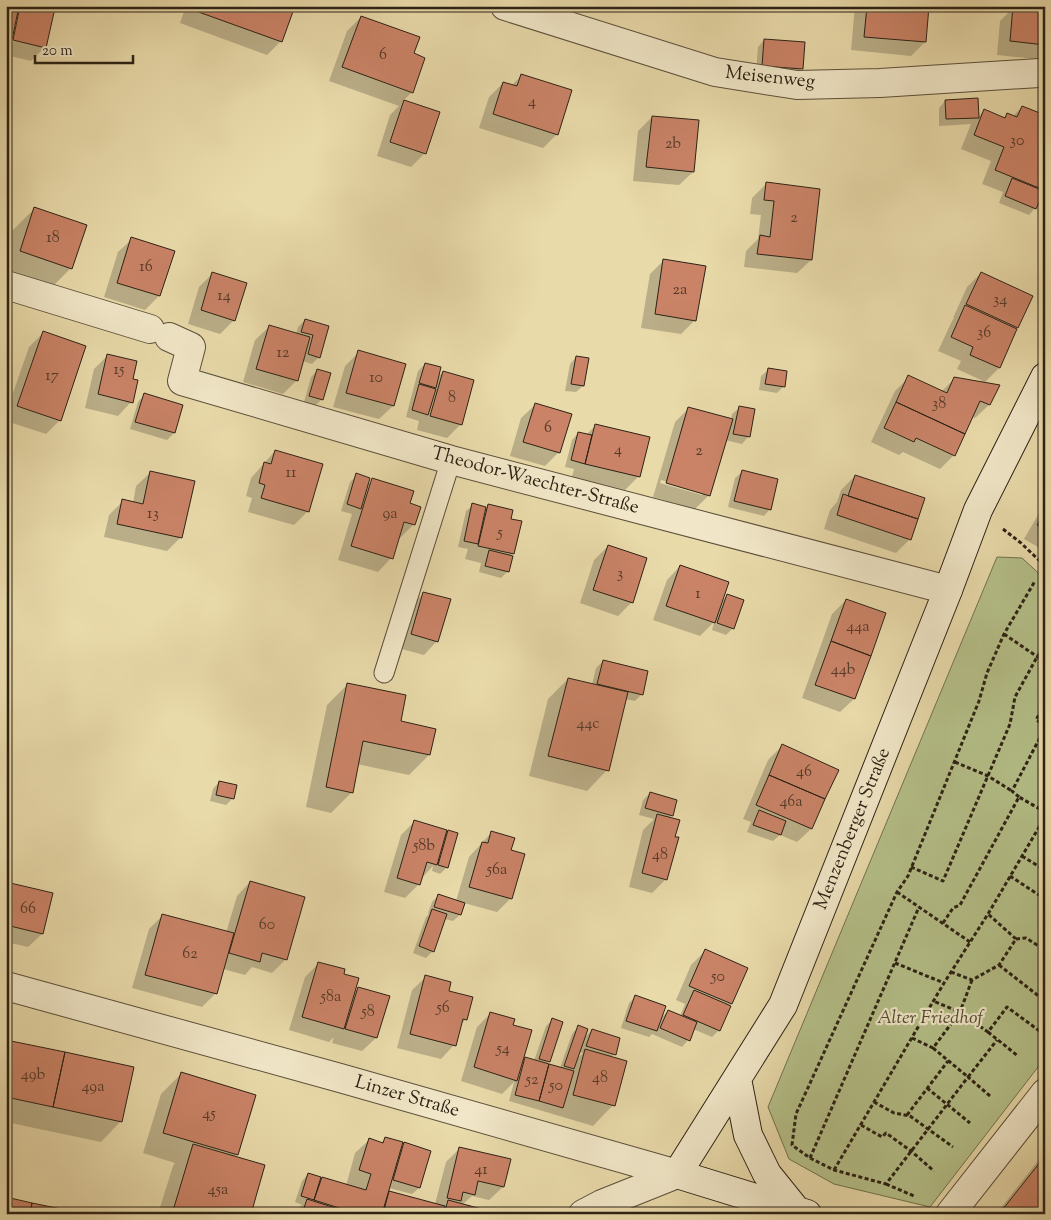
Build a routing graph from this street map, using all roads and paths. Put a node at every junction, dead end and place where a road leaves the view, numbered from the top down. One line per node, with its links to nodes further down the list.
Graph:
1 (505, 6): 2 (street, Meisenweg)
2 (1045, 73)
3 (6, 285): 5 (street, Theodor-Waechter-Straße)
4 (1044, 379): 6 (street, Menzenberger Straße)
5 (452, 460): 9 (street, Theodor-Waechter-Straße); 14 (lane)
6 (978, 510): 7 (path); 9 (street, Menzenberger Straße)
7 (1045, 566)
8 (1035, 580): 10 (path)
9 (948, 590): 52 (street, Menzenberger Straße)
10 (1004, 634): 12 (path); 18 (path)
11 (1045, 645): 12 (path)
12 (1037, 657): 13 (path); 19 (path)
13 (1045, 662)
14 (384, 673)
15 (1045, 704): 16 (path)
16 (1045, 726): 17 (path)
17 (1043, 736): 20 (path)
18 (955, 762): 19 (path); 25 (path)
19 (988, 776): 20 (path); 25 (path)
20 (1012, 791): 21 (path)
21 (1019, 797): 22 (path); 32 (path)
22 (1045, 812)
23 (1045, 817): 24 (path)
24 (1022, 856): 26 (path); 27 (path)
25 (911, 867): 28 (path)
26 (1045, 867)
27 (1010, 876): 29 (path); 31 (path)
28 (896, 892): 30 (path); 65 (path)
29 (1045, 899)
30 (919, 907): 32 (path); 36 (path)
31 (988, 914): 33 (path); 34 (path)
32 (942, 923): 34 (path)
33 (1016, 939): 35 (path); 37 (path)
34 (970, 942): 38 (path)
35 (1045, 950)
36 (895, 963): 40 (path); 65 (path)
37 (999, 966): 39 (path); 43 (path)
38 (951, 972): 39 (path); 40 (path)
39 (972, 980): 44 (path)
40 (944, 983): 42 (path)
41 (6, 986): 68 (street, Linzer Straße)
42 (934, 1001): 44 (path); 47 (path)
43 (1045, 1001)
44 (960, 1012): 45 (path); 49 (path)
45 (988, 1032): 46 (path); 48 (path)
46 (1045, 1035)
47 (912, 1038): 49 (path); 57 (path)
48 (997, 1040): 50 (path); 53 (path)
49 (933, 1048): 51 (path)
50 (1018, 1056)
51 (948, 1061): 53 (path); 54 (path)
52 (737, 1078): 68 (street, Menzenberger Straße); 71 (street)
53 (968, 1078): 56 (path); 58 (path)
54 (927, 1088): 58 (path); 59 (path)
55 (1045, 1093): 73 (street)
56 (990, 1096)
57 (874, 1102): 59 (path); 61 (path)
58 (947, 1104): 60 (path); 62 (path)
59 (907, 1115): 62 (path)
60 (970, 1124)
61 (861, 1125): 64 (path); 66 (path)
62 (928, 1129): 63 (path); 64 (path)
63 (953, 1147)
64 (911, 1151): 67 (path); 69 (path)
65 (810, 1158): 66 (path)
66 (834, 1170): 69 (path)
67 (934, 1171)
68 (677, 1174): 71 (street, Linzer Straße); 72 (street)
69 (886, 1184): 70 (path)
70 (914, 1196)
71 (801, 1212)
72 (583, 1214)
73 (950, 1214)

